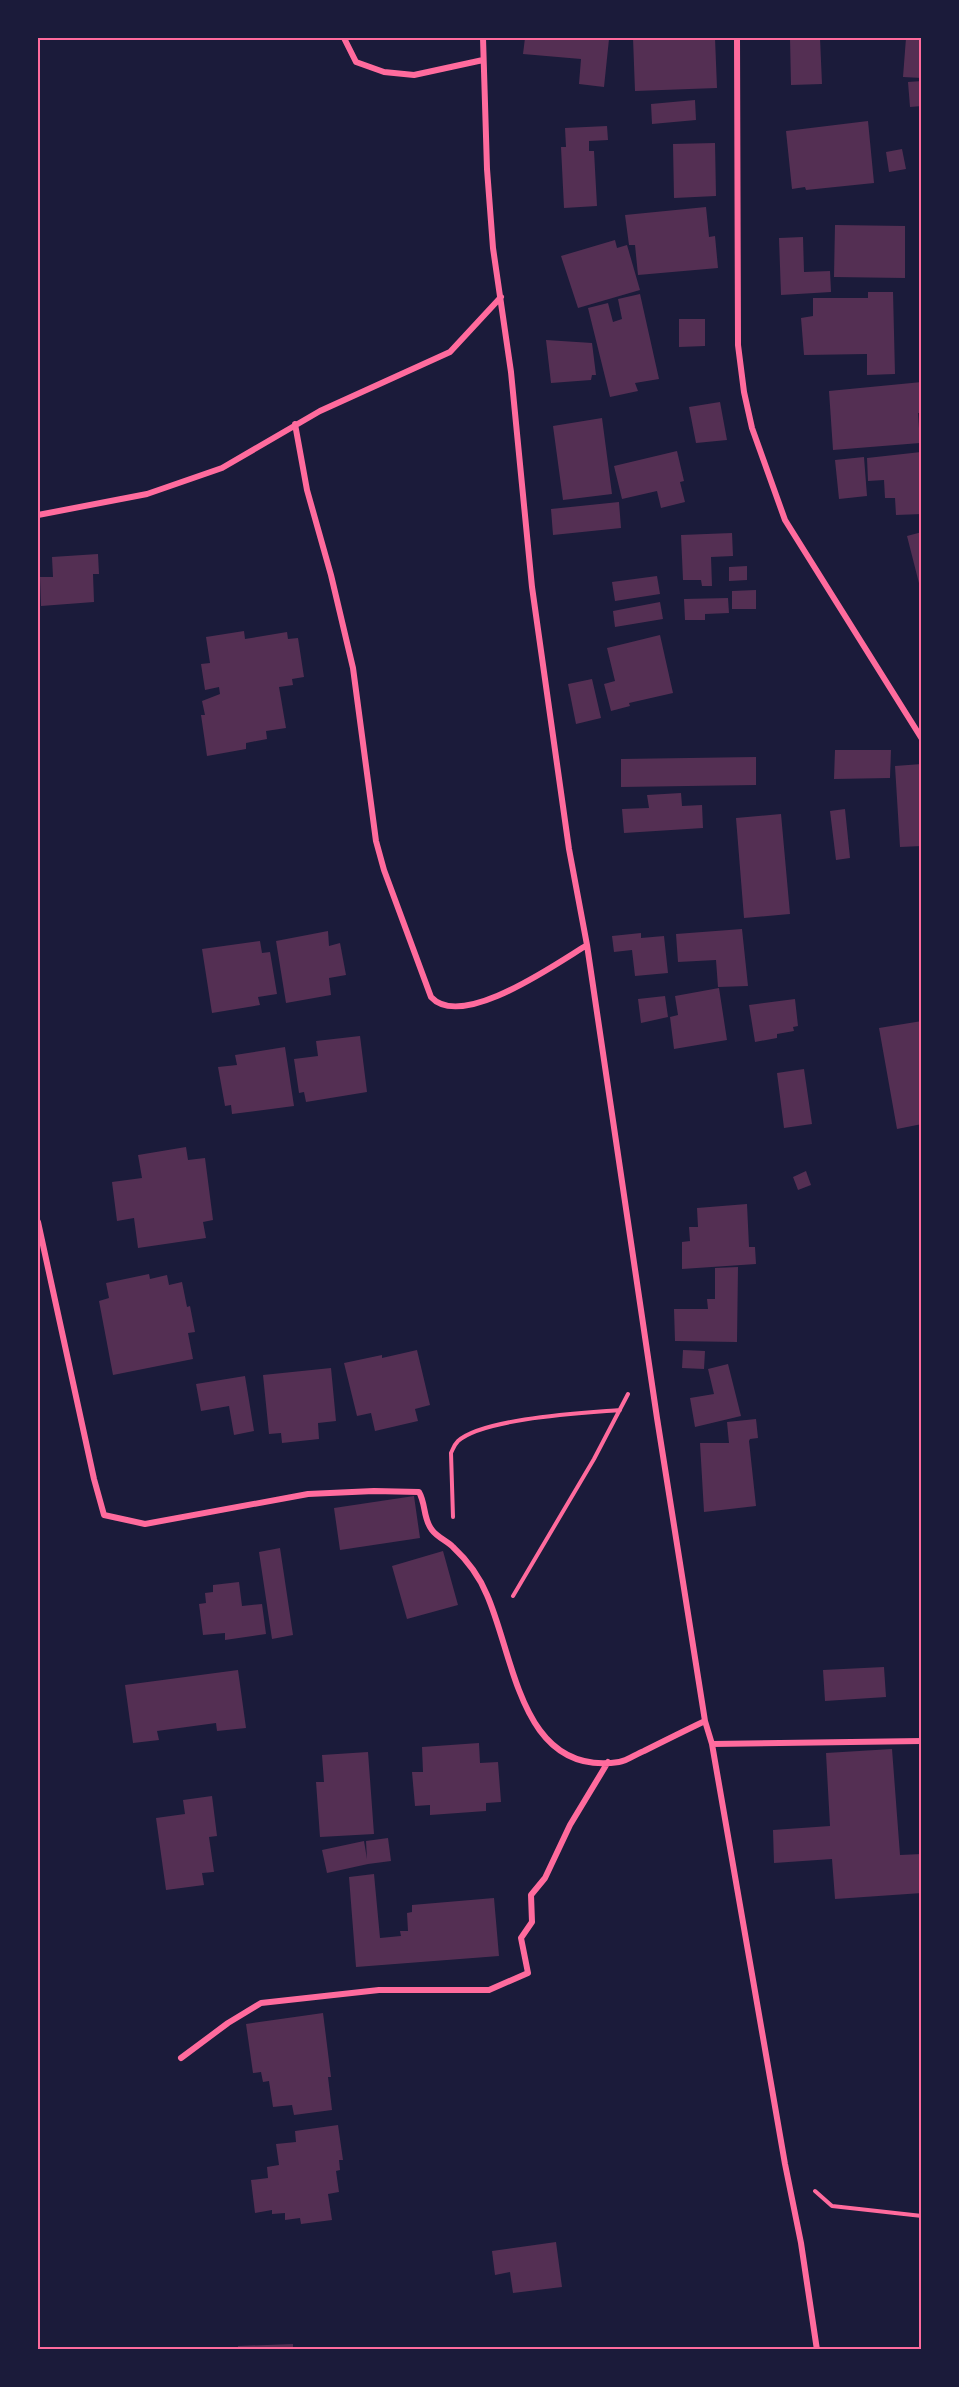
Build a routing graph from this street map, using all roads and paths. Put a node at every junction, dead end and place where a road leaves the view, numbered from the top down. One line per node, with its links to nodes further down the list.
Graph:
1 (344, 38): 4 (street)
2 (483, 38): 4 (street)
3 (737, 38): 8 (street)
4 (483, 60): 5 (street)
5 (501, 297): 6 (street); 9 (street)
6 (295, 424): 7 (street); 9 (street)
7 (38, 515)
8 (921, 739)
9 (587, 945): 15 (street)
10 (38, 1222): 13 (street)
11 (630, 1390): 12 (path)
12 (621, 1410): 13 (path); 14 (path)
13 (454, 1548): 14 (street)
14 (497, 1622): 18 (street)
15 (705, 1720): 17 (street); 18 (street)
16 (921, 1741): 17 (street)
17 (712, 1744): 20 (street)
18 (608, 1762): 19 (street)
19 (182, 2058)
20 (785, 2164): 21 (path); 22 (street)
21 (921, 2216)
22 (817, 2349)

